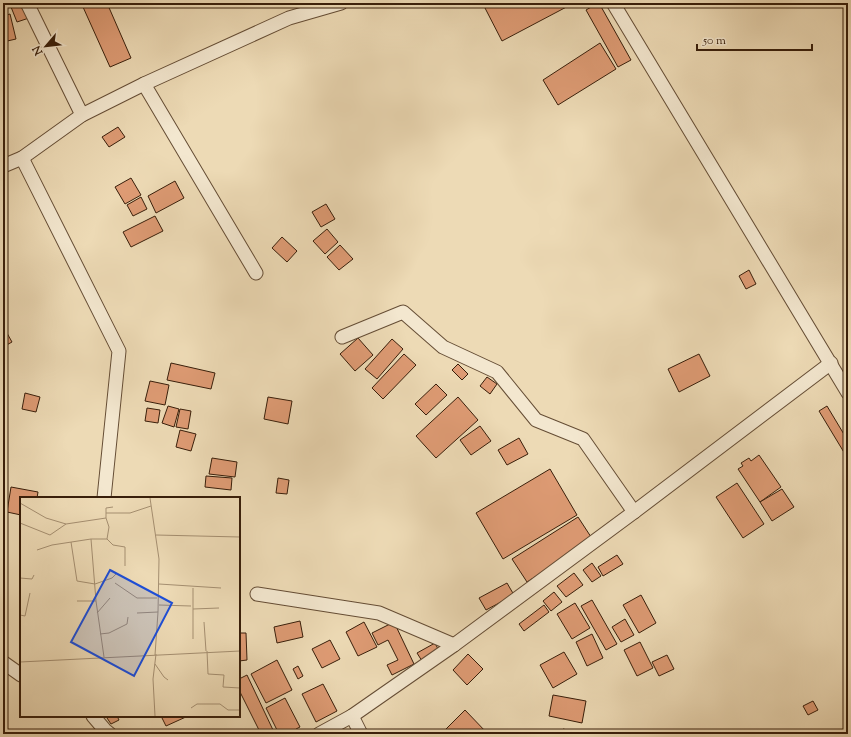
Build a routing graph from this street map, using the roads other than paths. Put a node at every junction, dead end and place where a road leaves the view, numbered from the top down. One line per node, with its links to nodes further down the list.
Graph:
1 (26, 3): 5 (street)
2 (341, 3): 4 (street)
3 (613, 3): 10 (street)
4 (144, 84): 5 (street); 8 (street)
5 (82, 116): 6 (street)
6 (22, 158): 7 (street); 12 (street)
7 (3, 166)
8 (256, 273)
9 (342, 337): 13 (street)
10 (831, 363): 11 (street); 13 (street)
11 (848, 393)
12 (104, 497)
13 (634, 512): 15 (street)
14 (257, 594): 15 (street)
15 (454, 645): 18 (street)
16 (4, 663): 17 (street)
17 (20, 674)
18 (352, 716): 21 (street); 22 (street)
19 (94, 717): 20 (street)
20 (110, 734)
21 (319, 734)
22 (362, 734)

